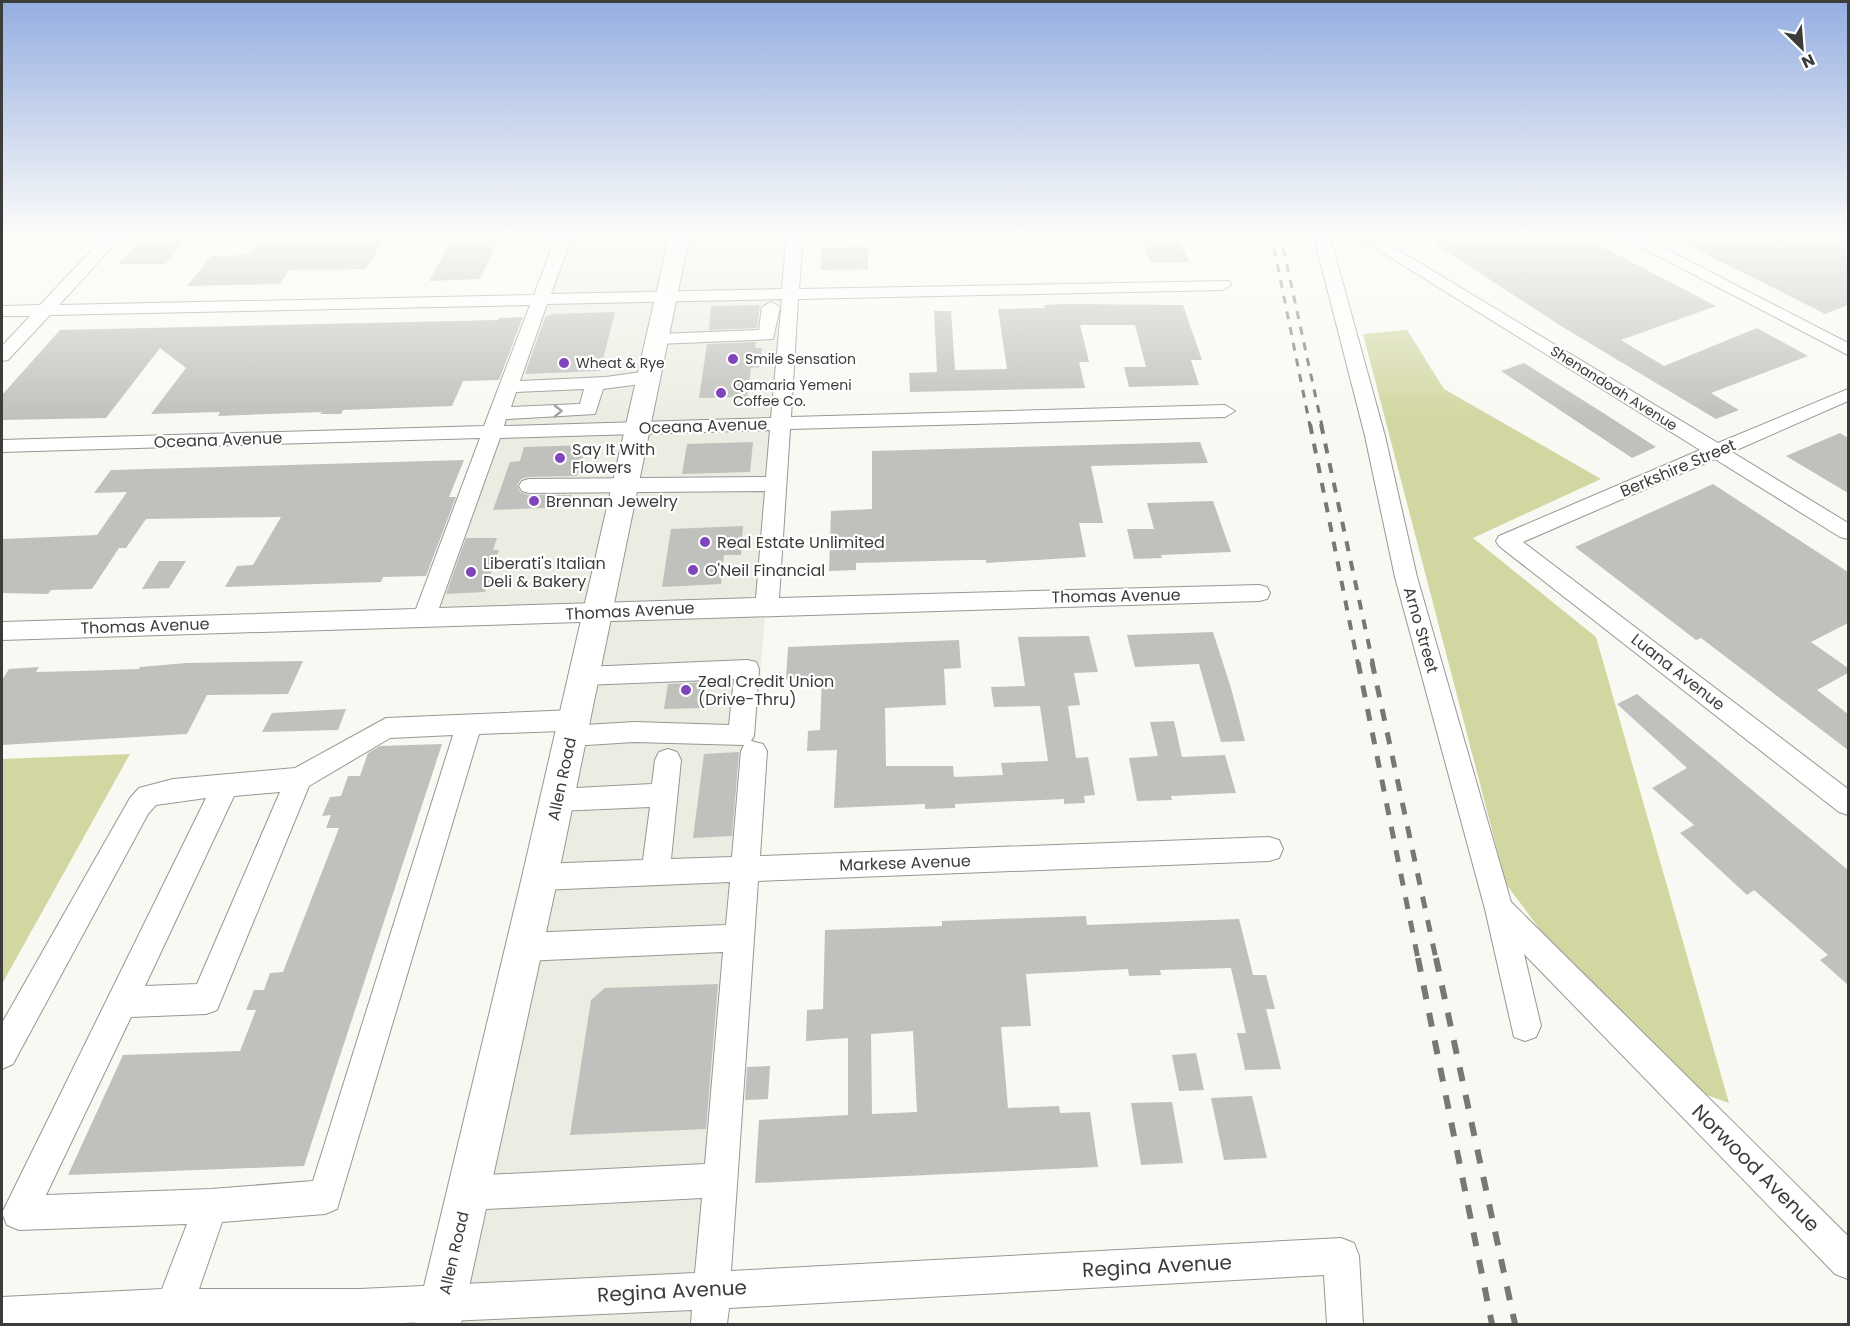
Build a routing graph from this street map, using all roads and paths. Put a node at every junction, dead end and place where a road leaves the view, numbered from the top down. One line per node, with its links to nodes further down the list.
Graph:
1 (790, 294): 22 (street)
2 (58, 295): 11 (street)
3 (542, 295): 9 (street)
4 (736, 295): 8 (street)
5 (1337, 295): 51 (street, Arno Street)
6 (1463, 295): 26 (street, Shenandoah Avenue)
7 (1742, 295): 14 (street)
8 (667, 296): 9 (street); 13 (main road, Allen Road)
9 (541, 299): 11 (street); 18 (street)
10 (771, 307): 13 (street)
11 (45, 309): 12 (street); 15 (street)
12 (2, 311)
13 (658, 339): 16 (main road, Allen Road)
14 (1848, 350)
15 (2, 356)
16 (648, 377): 17 (street); 23 (main road, Allen Road)
17 (595, 383): 18 (street); 21 (street, one-way to 17)
18 (509, 387): 21 (street)
19 (1848, 394): 26 (street, Berkshire Street)
20 (1225, 411): 22 (street, Oceana Avenue)
21 (499, 413): 24 (street)
22 (780, 424): 23 (street, Oceana Avenue); 27 (street)
23 (637, 429): 24 (street, Oceana Avenue); 28 (main road, Allen Road)
24 (492, 433): 25 (street, Oceana Avenue); 35 (street)
25 (2, 446)
26 (1717, 451): 30 (street, Shenandoah Avenue); 31 (street, Berkshire Street)
27 (775, 484): 28 (street); 33 (street)
28 (625, 485): 29 (street); 34 (main road, Allen Road)
29 (529, 486)
30 (1848, 532)
31 (1507, 541): 46 (street, Luana Avenue)
32 (1259, 593): 33 (street, Thomas Avenue)
33 (766, 604): 34 (street, Thomas Avenue)
34 (597, 612): 35 (street, Thomas Avenue); 37 (main road, Allen Road)
35 (424, 617): 36 (street, Thomas Avenue)
36 (2, 631)
37 (584, 676): 39 (main road, Allen Road); 39 (street)
38 (469, 724): 39 (street); 42 (street); 59 (street)
39 (573, 728): 45 (main road, Allen Road)
40 (753, 751): 48 (street)
41 (669, 760): 44 (street)
42 (299, 779): 43 (street); 54 (street)
43 (225, 786): 54 (street); 56 (street)
44 (665, 795): 45 (street); 49 (street)
45 (557, 800): 50 (main road, Allen Road)
46 (1848, 804)
47 (1269, 849): 48 (street, Markese Avenue)
48 (744, 869): 49 (street, Markese Avenue); 52 (street)
49 (656, 873): 50 (street, Markese Avenue)
50 (540, 877): 53 (main road, Allen Road)
51 (1499, 909): 55 (street, Arno Street); 61 (street, Norwood Avenue)
52 (738, 938): 53 (street); 57 (street)
53 (525, 947): 58 (main road, Allen Road)
54 (122, 1002): 60 (street)
55 (1525, 1026)
56 (2, 1053)
57 (720, 1180): 58 (street); 62 (street)
58 (467, 1193): 63 (main road, Allen Road)
59 (212, 1206): 60 (street); 65 (street)
60 (10, 1213)
61 (1848, 1261)
62 (711, 1289): 63 (street, Regina Avenue); 66 (street); 67 (street, Regina Avenue)
63 (440, 1314): 65 (street, Regina Avenue)
64 (2, 1315): 65 (street, Regina Avenue)
65 (170, 1316)
66 (709, 1324)
67 (1345, 1324)

